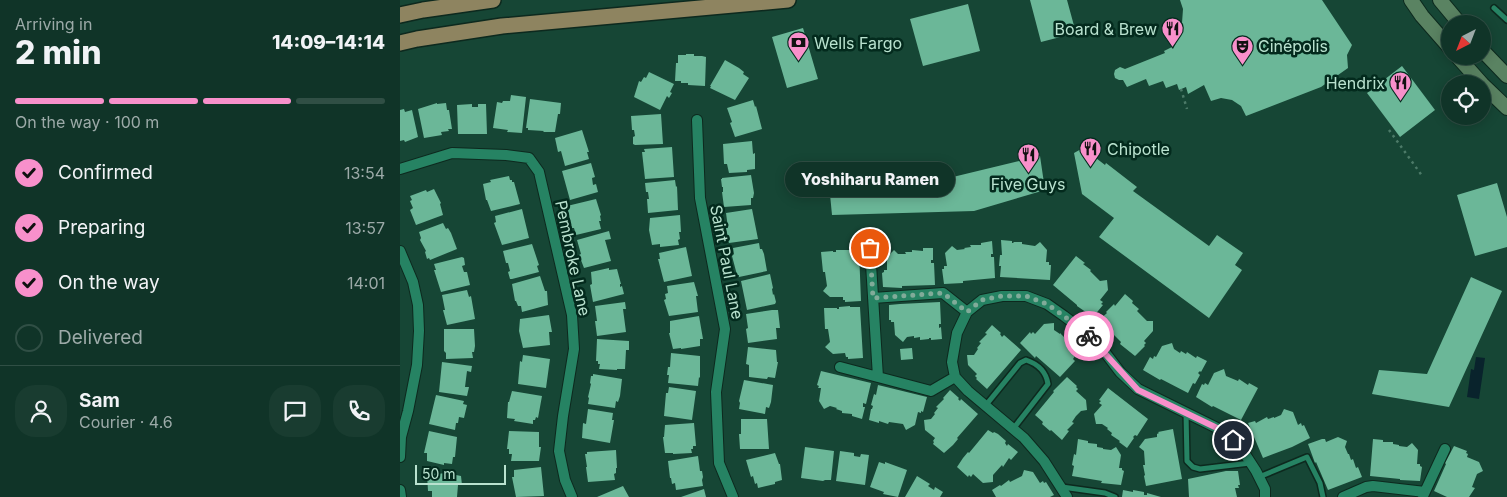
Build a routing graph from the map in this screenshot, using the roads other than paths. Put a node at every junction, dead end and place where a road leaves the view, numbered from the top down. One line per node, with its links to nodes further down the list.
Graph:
1 (493, 0): 6 (main road)
2 (788, 0): 10 (main road)
3 (1410, 0): 9 (main road)
4 (1440, 0): 7 (main road)
5 (1494, 8): 8 (lane)
6 (400, 15)
7 (1452, 15)
8 (1507, 20)
9 (1441, 38)
10 (400, 43)
11 (1491, 59): 14 (main road)
12 (1465, 65): 13 (main road)
13 (1474, 75)
14 (1507, 76)
15 (1491, 93): 16 (main road)
16 (1507, 108)
17 (696, 120): 39 (street, Saint Paul Lane)
18 (400, 169): 38 (street, Pembroke Lane)
19 (870, 248): 21 (street)
20 (400, 250): 27 (street)
21 (873, 298): 22 (street); 24 (street)
22 (967, 312): 25 (street); 28 (street)
23 (840, 367): 24 (street)
24 (878, 377): 25 (street)
25 (955, 377): 26 (street)
26 (985, 406): 29 (street); 29 (lane)
27 (404, 410): 31 (street)
28 (1186, 412): 32 (street); 32 (lane)
29 (1013, 429): 34 (street)
30 (1445, 449): 36 (street)
31 (400, 457)
32 (1250, 463): 33 (street)
33 (1259, 477): 42 (street); 43 (lane)
34 (1061, 486): 40 (street); 41 (lane)
35 (400, 490): 37 (street)
36 (1424, 494): 44 (street)
37 (401, 497)
38 (572, 497)
39 (733, 497)
40 (1067, 497)
41 (1115, 497)
42 (1265, 497)
43 (1323, 497)
44 (1343, 497)

